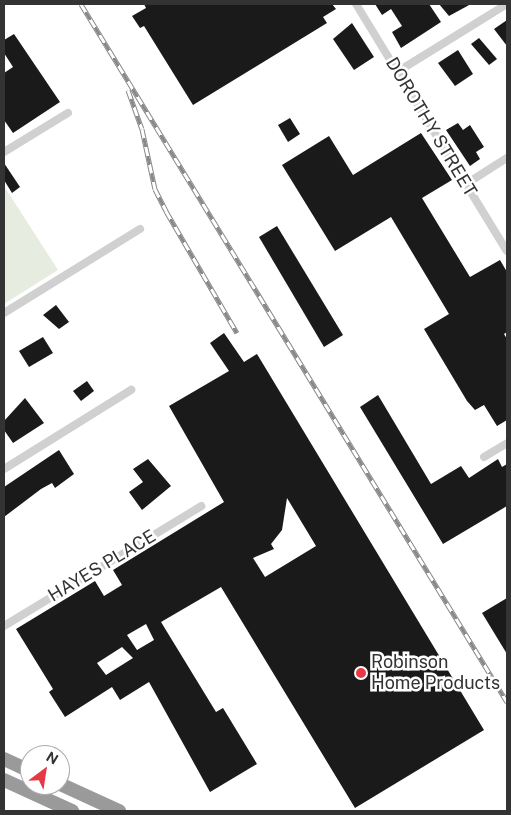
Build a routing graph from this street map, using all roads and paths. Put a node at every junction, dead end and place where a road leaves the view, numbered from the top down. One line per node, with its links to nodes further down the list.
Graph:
1 (356, 4): 3 (street, DOROTHY STREET)
2 (507, 4): 3 (street)
3 (397, 72): 7 (street, DOROTHY STREET)
4 (68, 112): 5 (street)
5 (4, 152)
6 (507, 158): 7 (street)
7 (466, 184): 9 (street, DOROTHY STREET)
8 (140, 229): 10 (street)
9 (507, 251)
10 (4, 313)
11 (131, 390): 14 (street)
12 (507, 443): 13 (street)
13 (484, 457)
14 (4, 469)
15 (201, 506): 16 (street, HAYES PLACE)
16 (4, 626)
17 (4, 759): 18 (highway)
18 (20, 766)
19 (10, 783): 21 (highway)
20 (70, 789): 22 (highway)
21 (72, 811)
22 (119, 811)

